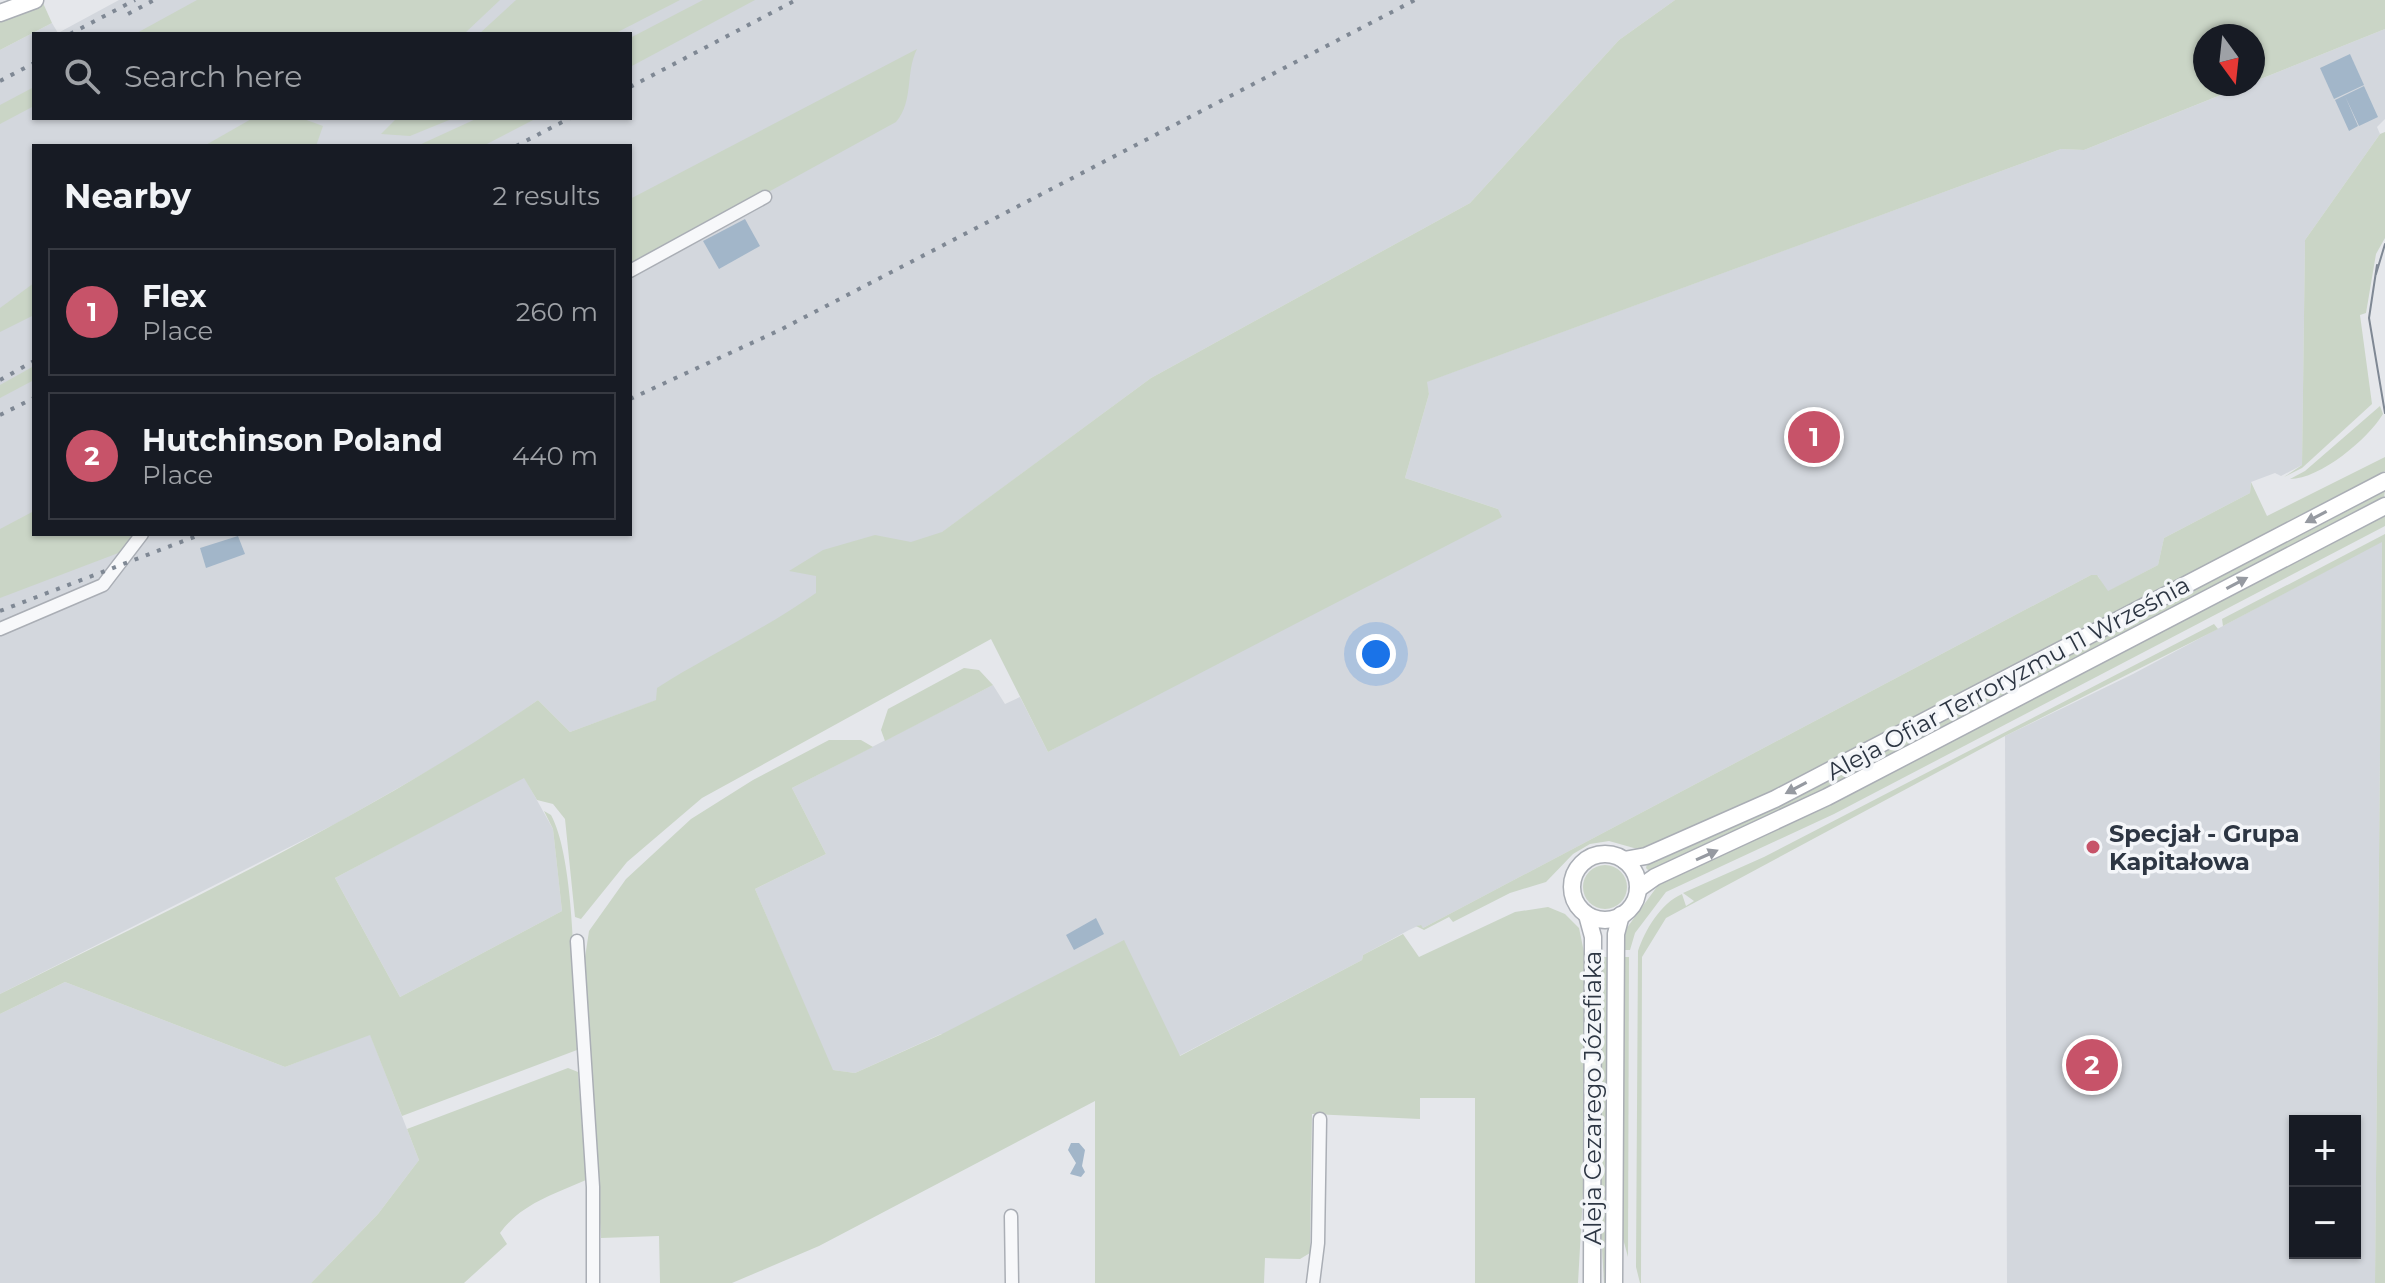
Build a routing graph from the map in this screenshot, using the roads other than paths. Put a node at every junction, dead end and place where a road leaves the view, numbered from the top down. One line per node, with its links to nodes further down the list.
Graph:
1 (35, 0): 2 (street)
2 (0, 13)
3 (765, 197): 4 (street)
4 (632, 270)
5 (2385, 481): 9 (street, Aleja Ofiar Terroryzmu 11 Września, one-way to 9)
6 (2385, 506): 10 (street, Aleja Ofiar Terroryzmu 11 Września, one-way to 6)
7 (141, 536): 8 (street)
8 (0, 629)
9 (1624, 860): 10 (street); 11 (street)
10 (1638, 889): 12 (street)
11 (1587, 915): 12 (street); 19 (street, Aleja Cezarego Józefiaka)
12 (1621, 915): 20 (street, Aleja Cezarego Józefiaka)
13 (577, 941): 16 (street)
14 (1320, 1119): 18 (street)
15 (1011, 1216): 17 (street)
16 (593, 1283)
17 (1012, 1283)
18 (1313, 1283)
19 (1592, 1283)
20 (1614, 1283)

